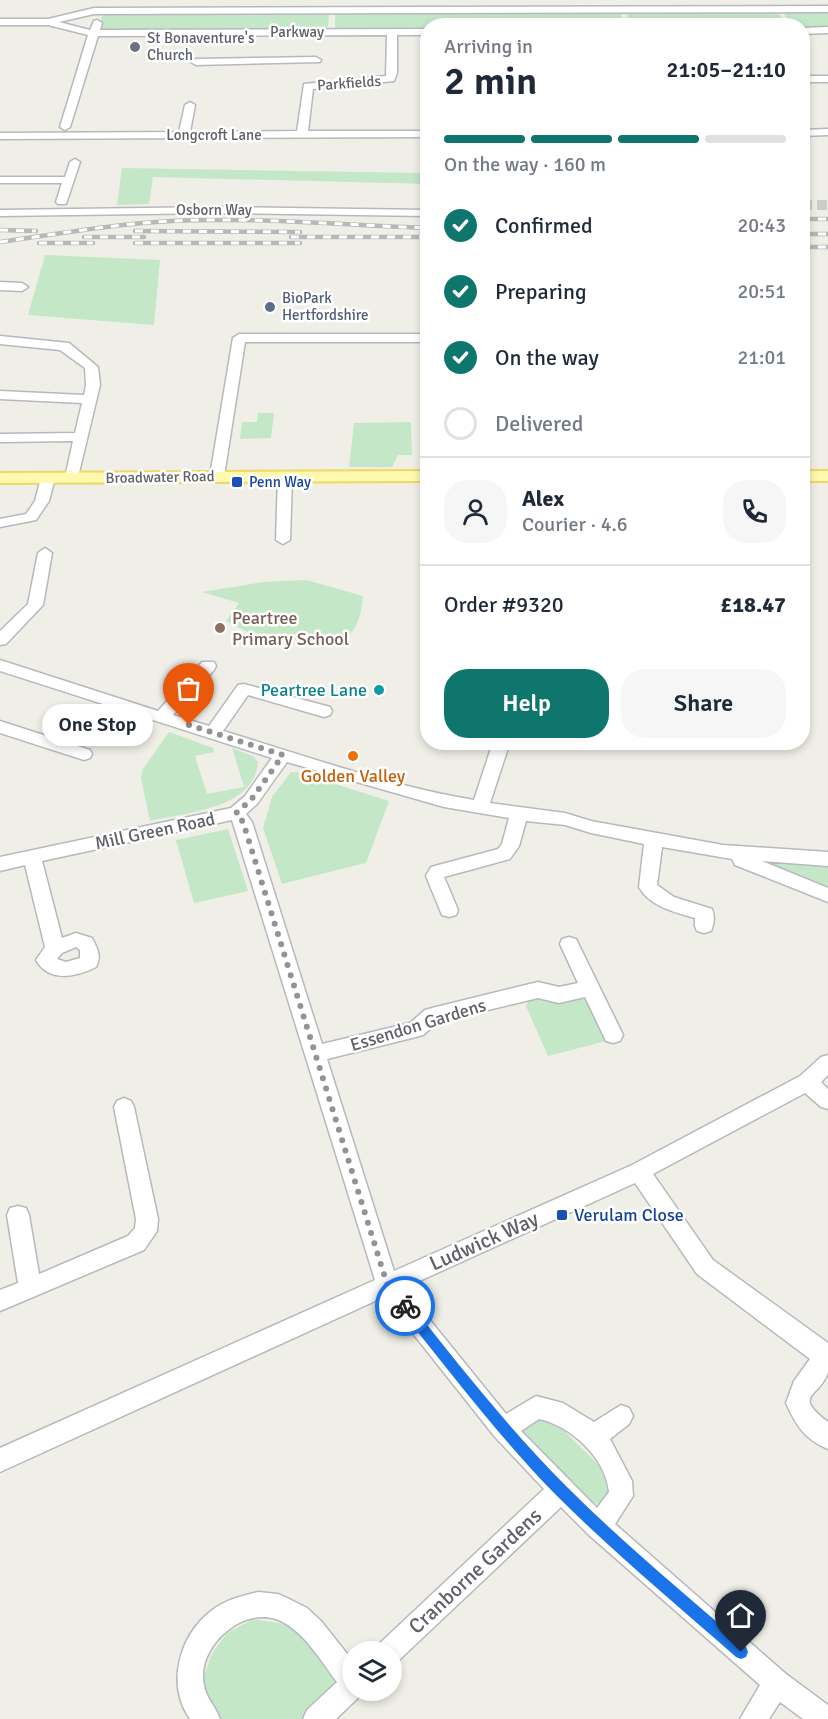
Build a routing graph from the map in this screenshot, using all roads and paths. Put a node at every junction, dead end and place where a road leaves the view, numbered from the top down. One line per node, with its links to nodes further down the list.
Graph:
1 (102, 0): 9 (street)
2 (271, 5): 7 (street, Parkway); 9 (street, Parkway)
3 (522, 5): 7 (street, Parkway); 8 (street, Parkway)
4 (698, 5): 5 (street, Parkway); 8 (street, Parkway)
5 (774, 9): 6 (street, Parkway); 11 (street)
6 (828, 9)
7 (333, 10): 16 (street)
8 (630, 10): 10 (street)
9 (101, 11): 13 (street, Parkway); 19 (street)
10 (625, 18)
11 (784, 18)
12 (0, 22): 13 (street, Parkway)
13 (48, 22): 19 (street, Parkway)
14 (828, 30): 15 (street)
15 (810, 31)
16 (331, 32): 17 (street, Parkway); 20 (street, Parkway)
17 (392, 32): 18 (street, Parkway); 30 (street, Parkfields)
18 (420, 32)
19 (94, 33): 20 (street, Parkway); 27 (street)
20 (244, 41): 23 (street)
21 (316, 60): 23 (street)
22 (196, 62): 23 (street)
23 (237, 62)
24 (810, 79): 25 (street)
25 (828, 80)
26 (190, 105): 32 (street)
27 (65, 127)
28 (828, 132): 29 (street)
29 (810, 133)
30 (302, 134): 31 (street, Longcroft Lane); 32 (street, Longcroft Lane)
31 (420, 134)
32 (184, 135): 33 (street, Longcroft Lane)
33 (0, 136)
34 (75, 162): 36 (street)
35 (0, 180): 36 (street)
36 (69, 180): 37 (street)
37 (62, 202)
38 (0, 213): 39 (street, Osborn Way)
39 (420, 213)
40 (0, 286): 41 (street)
41 (22, 287)
42 (420, 338): 48 (street)
43 (0, 340): 45 (street)
44 (0, 395): 45 (street)
45 (88, 399): 46 (street)
46 (80, 437): 47 (street); 55 (street)
47 (0, 438)
48 (217, 476): 49 (main road, Broadwater Road); 55 (main road, Broadwater Road)
49 (285, 476): 50 (main road, Broadwater Road); 57 (street)
50 (420, 476)
51 (810, 476): 52 (main road)
52 (828, 476)
53 (0, 478): 54 (main road, Broadwater Road)
54 (48, 478): 55 (main road, Broadwater Road); 56 (street)
55 (72, 478)
56 (0, 523)
57 (283, 540)
58 (45, 554): 59 (street)
59 (0, 640)
60 (208, 666): 63 (street)
61 (3, 671): 63 (street)
62 (324, 711): 65 (street)
63 (162, 717): 65 (street)
64 (0, 727): 67 (street)
65 (213, 733): 68 (street)
66 (499, 750): 69 (street)
67 (84, 754)
68 (283, 755): 69 (street); 70 (street, Mill Green Road)
69 (480, 807): 71 (street)
70 (236, 813): 74 (street, Mill Green Road); 84 (street)
71 (519, 814): 72 (street); 78 (street)
72 (654, 838): 73 (street); 79 (street)
73 (723, 852): 75 (street); 77 (street)
74 (32, 857): 76 (street, Mill Green Road); 81 (street)
75 (828, 859)
76 (0, 864)
77 (828, 895)
78 (449, 909)
79 (704, 926)
80 (569, 944): 82 (street)
81 (55, 948)
82 (591, 988): 83 (street); 84 (street, Essendon Gardens)
83 (613, 1035)
84 (315, 1054): 91 (street)
85 (828, 1063): 86 (street, Ludwick Way)
86 (807, 1082): 87 (street); 89 (street, Ludwick Way)
87 (828, 1101)
88 (124, 1107): 92 (street)
89 (639, 1172): 91 (street, Ludwick Way); 94 (street)
90 (18, 1215): 92 (street)
91 (387, 1284): 96 (street); 99 (street, Ludwick Way)
92 (30, 1288): 93 (street)
93 (0, 1300)
94 (827, 1355): 98 (street)
95 (621, 1416): 97 (street)
96 (503, 1429): 97 (street); 100 (street)
97 (595, 1436): 101 (street)
98 (828, 1437)
99 (0, 1460)
100 (561, 1490): 101 (street); 102 (street, Cranborne Gardens)
101 (598, 1526): 104 (street)
102 (401, 1641)
103 (342, 1669): 106 (street)
104 (777, 1683): 108 (street); 109 (street)
105 (342, 1695): 107 (street)
106 (207, 1719)
107 (316, 1719)
108 (753, 1719)
109 (825, 1719)

